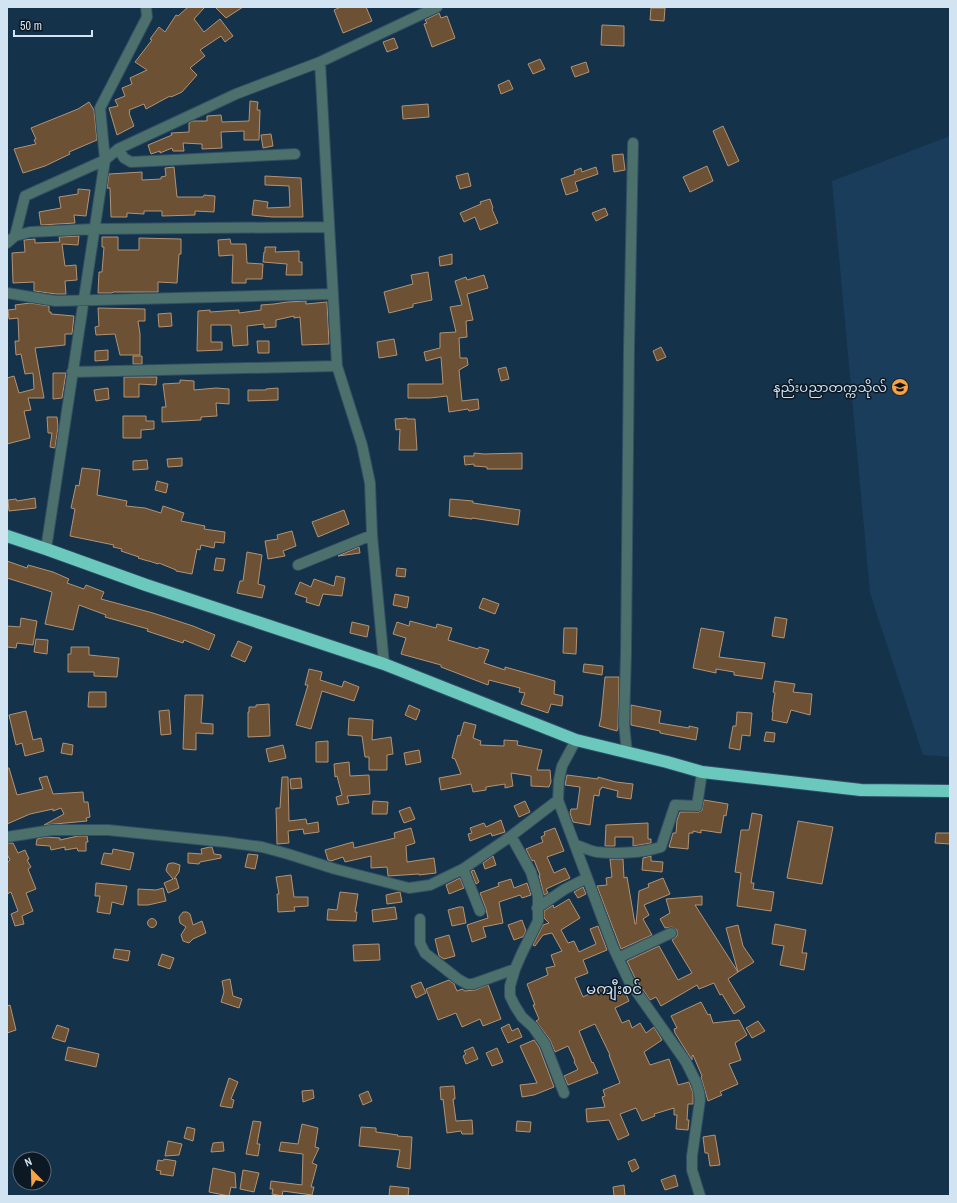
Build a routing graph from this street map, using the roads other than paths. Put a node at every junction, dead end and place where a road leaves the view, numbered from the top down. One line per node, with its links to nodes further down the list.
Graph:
1 (146, 7): 7 (street)
2 (437, 7): 3 (street)
3 (320, 62): 5 (street); 8 (street)
4 (633, 142): 22 (street)
5 (118, 150): 6 (street); 7 (street)
6 (295, 154)
7 (104, 160): 9 (street); 10 (street)
8 (329, 227): 9 (street); 12 (street)
9 (94, 229): 10 (street); 13 (street)
10 (11, 240)
11 (7, 293): 13 (street)
12 (333, 294): 13 (street); 14 (street)
13 (83, 301): 15 (street)
14 (337, 366): 15 (street); 16 (street)
15 (72, 372): 18 (street)
16 (372, 534): 19 (street); 20 (street)
17 (7, 536): 18 (highway)
18 (46, 549): 20 (highway)
19 (298, 565)
20 (384, 664): 21 (highway)
21 (576, 740): 22 (highway); 25 (street)
22 (627, 753): 23 (highway)
23 (702, 772): 24 (highway); 28 (street)
24 (950, 791)
25 (558, 800): 26 (street); 28 (street)
26 (511, 836): 29 (street); 31 (street)
27 (7, 837): 29 (street)
28 (576, 845): 30 (street)
29 (463, 869): 32 (street)
30 (588, 878): 31 (street); 35 (street)
31 (537, 908): 36 (street)
32 (480, 911)
33 (420, 919): 36 (street)
34 (671, 933): 35 (street)
35 (618, 958): 38 (street)
36 (515, 969): 37 (street)
37 (564, 1093)
38 (700, 1196)

